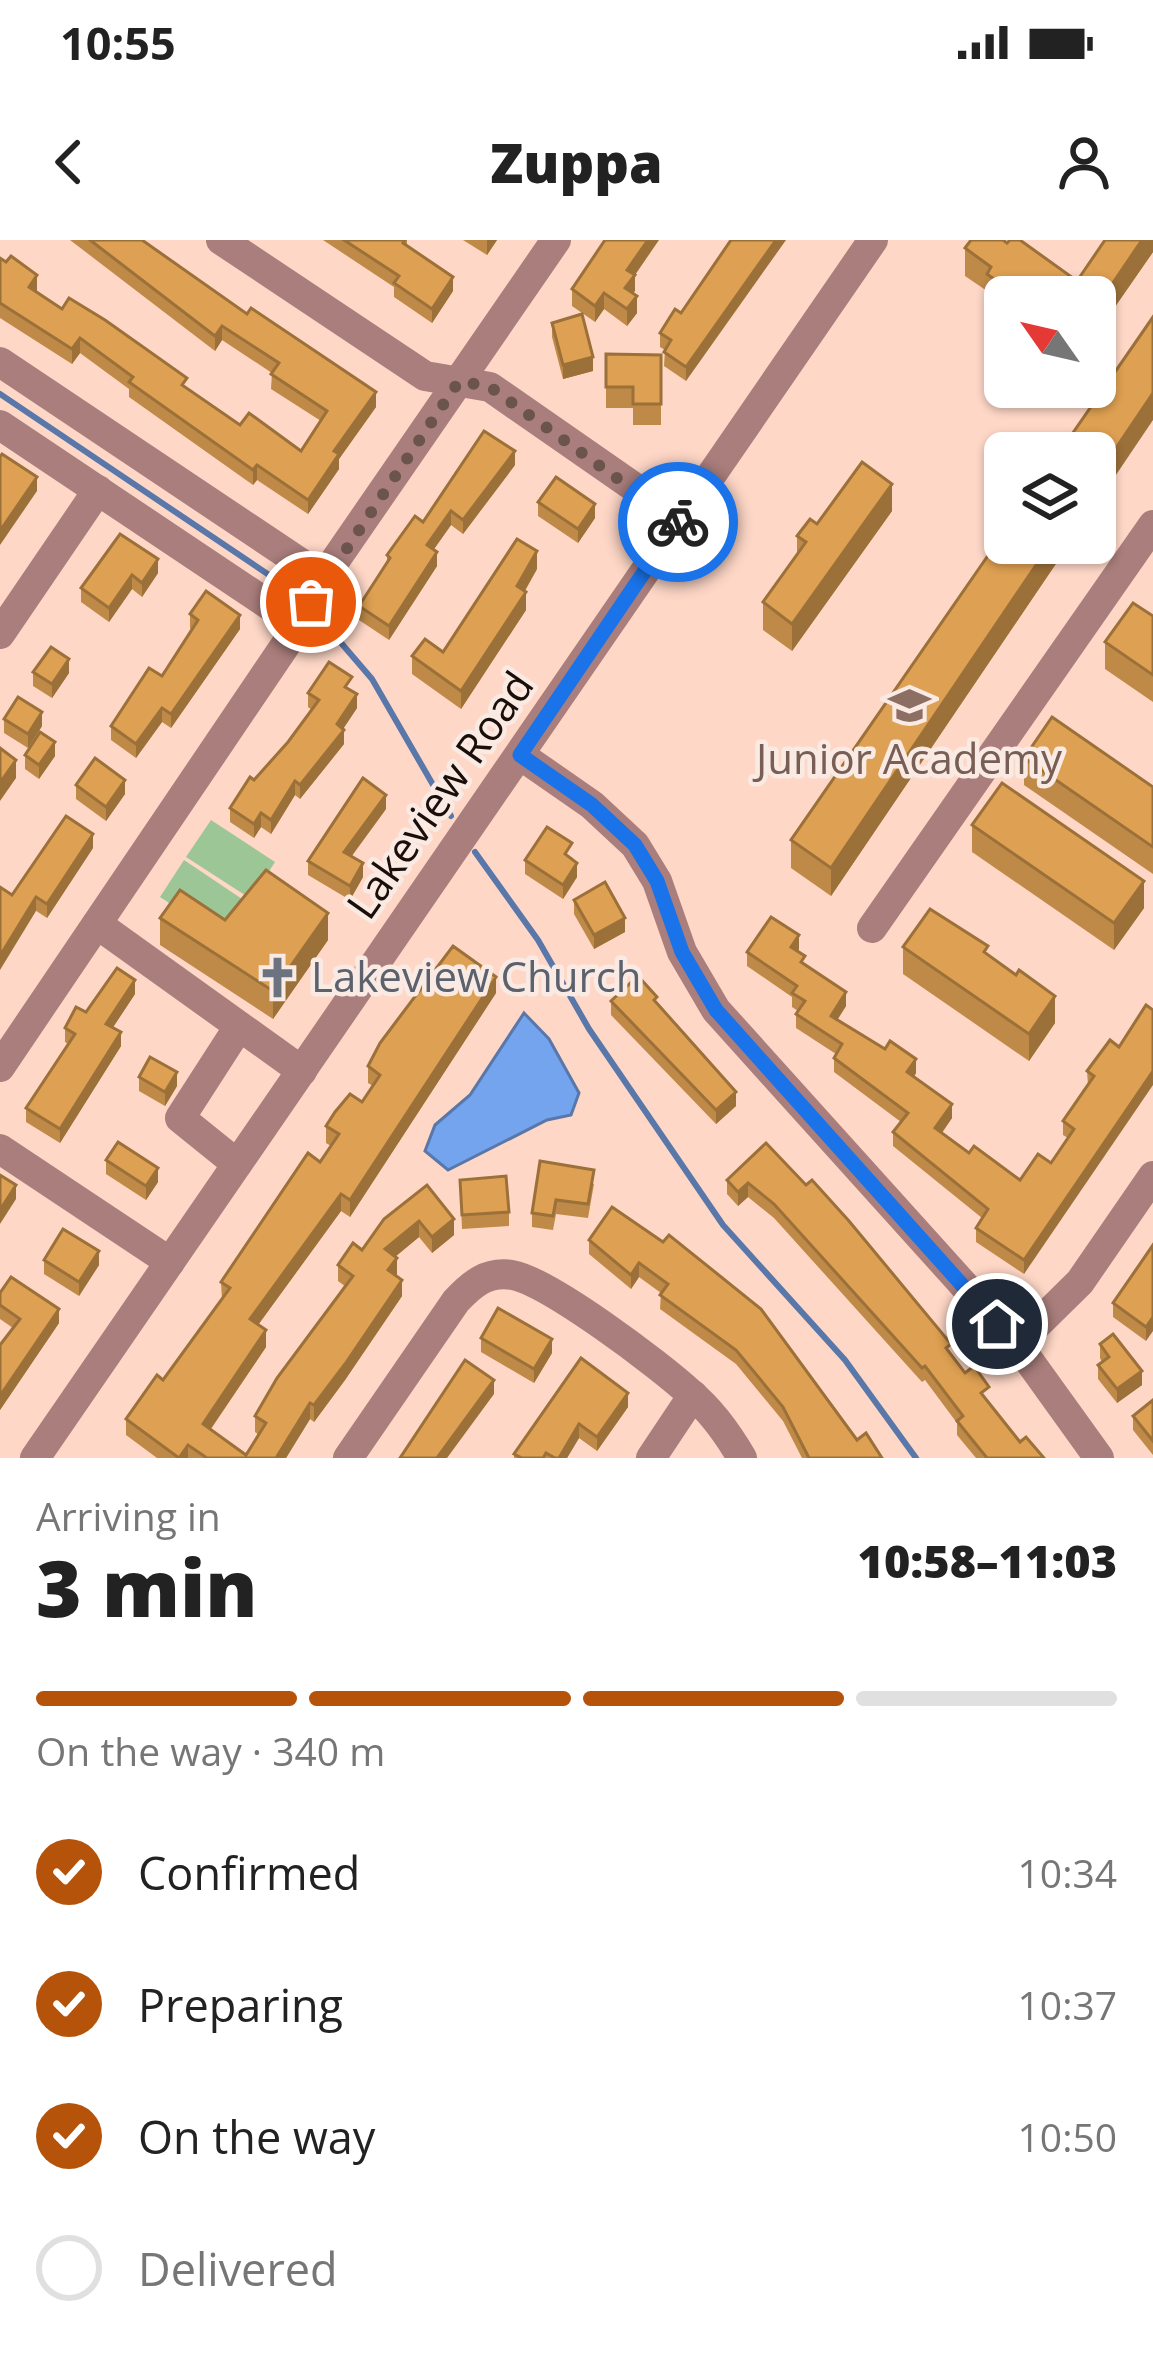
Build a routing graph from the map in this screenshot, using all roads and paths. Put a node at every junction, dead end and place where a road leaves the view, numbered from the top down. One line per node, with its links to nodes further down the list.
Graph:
1 (221, 240): 5 (street)
2 (556, 240): 5 (street)
3 (873, 240): 8 (street, Lakeview Road)
4 (0, 362): 10 (street)
5 (459, 381): 8 (street); 10 (street)
6 (0, 425): 7 (street)
7 (98, 490): 11 (street); 12 (street)
8 (680, 519): 13 (street, Lakeview Road)
9 (1153, 524): 15 (street)
10 (323, 578): 11 (street)
11 (299, 625): 14 (street)
12 (0, 634)
13 (520, 755): 18 (street, Lakeview Road); 23 (street)
14 (97, 924): 16 (street); 17 (street)
15 (872, 928)
16 (238, 1028): 18 (street); 20 (street)
17 (0, 1067)
18 (302, 1071): 20 (street, Lakeview Road)
19 (0, 1149): 22 (street)
20 (237, 1164): 22 (street, Lakeview Road)
21 (1153, 1176): 23 (street)
22 (170, 1262): 25 (street, Lakeview Road)
23 (1017, 1344): 29 (street)
24 (693, 1394): 26 (street); 27 (street); 28 (street)
25 (50, 1453)
26 (349, 1458)
27 (650, 1458)
28 (742, 1458)
29 (1099, 1458)

